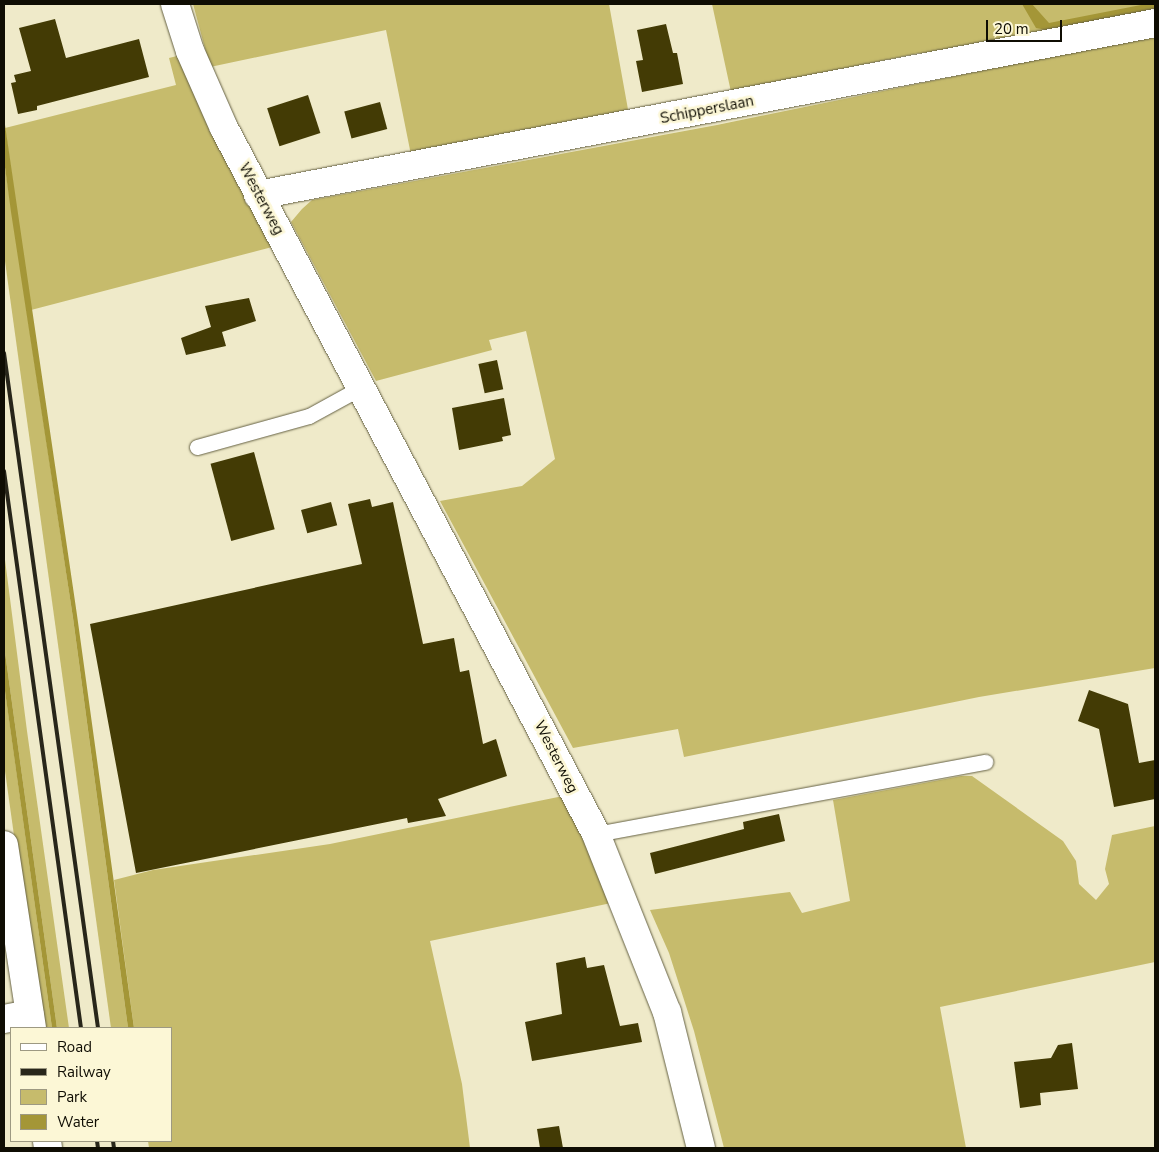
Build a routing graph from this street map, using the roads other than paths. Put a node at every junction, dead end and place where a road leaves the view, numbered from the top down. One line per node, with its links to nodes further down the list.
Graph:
1 (175, 4): 3 (street, Westerweg)
2 (1155, 23): 3 (street, Schipperslaan)
3 (258, 195): 4 (street, Westerweg)
4 (360, 388): 5 (lane); 7 (street, Westerweg)
5 (197, 447)
6 (985, 762): 7 (lane)
7 (596, 834): 11 (street, Westerweg)
8 (4, 845): 9 (street)
9 (9, 910): 10 (street)
10 (22, 1020)
11 (701, 1148)

